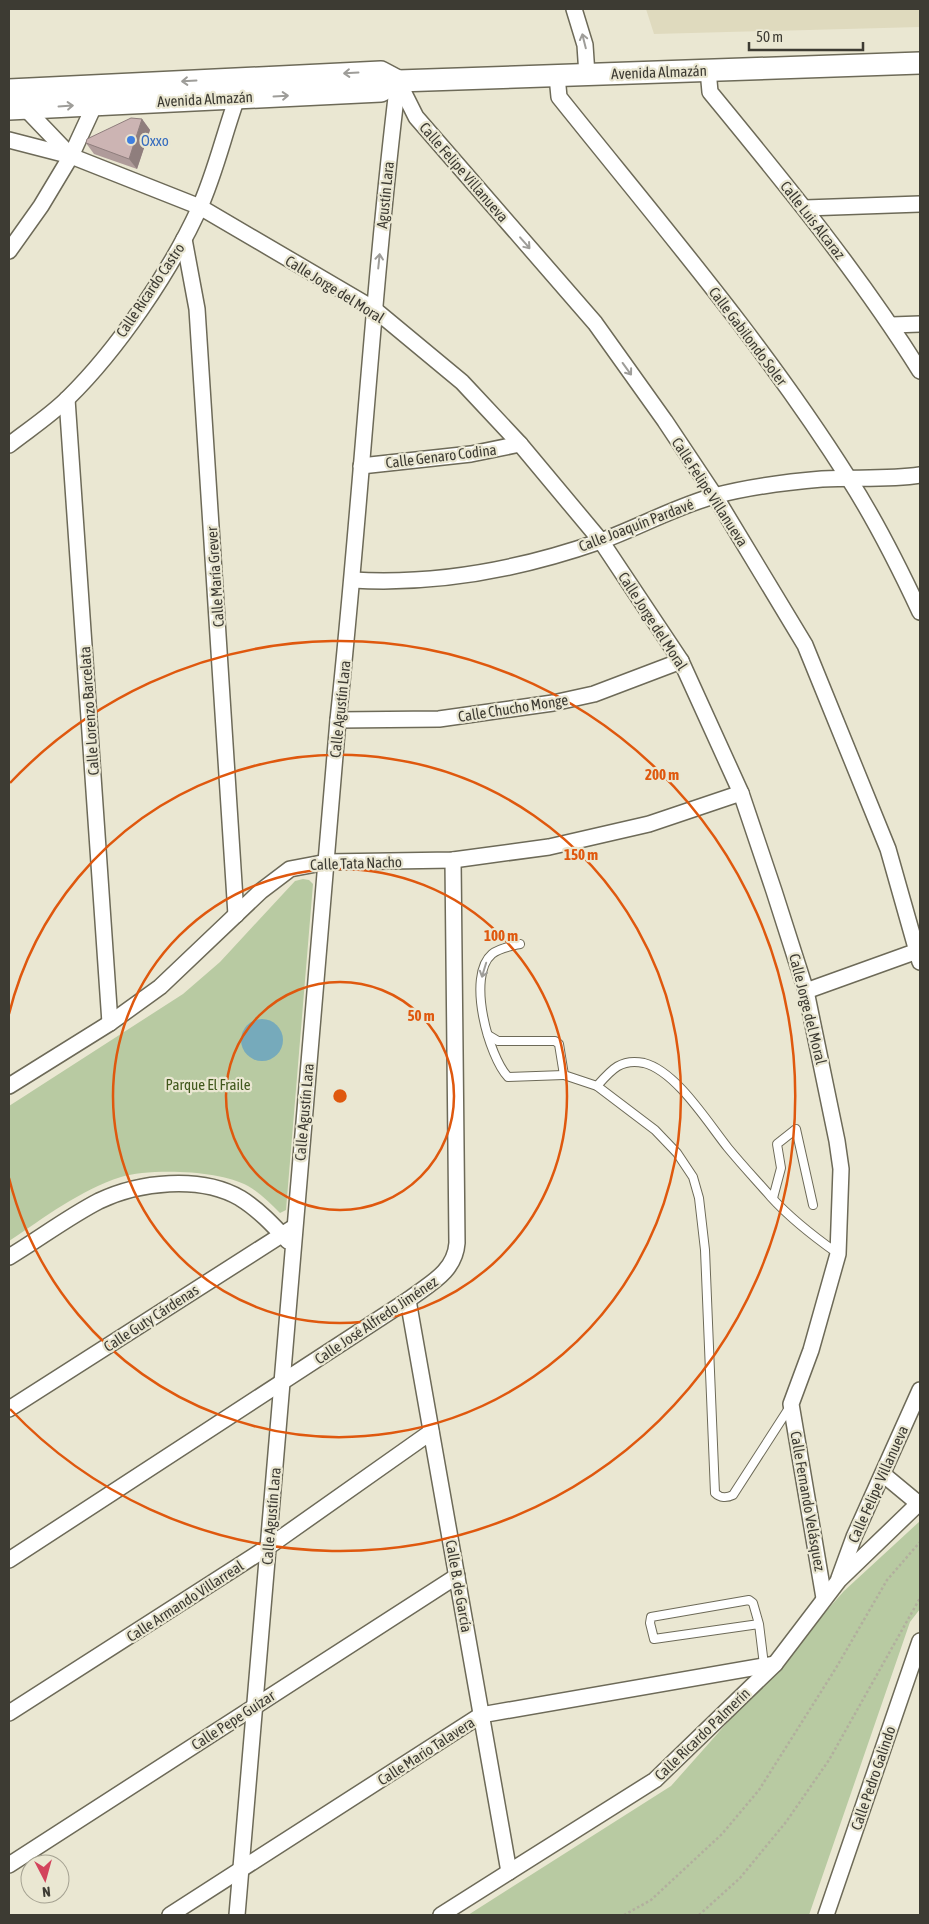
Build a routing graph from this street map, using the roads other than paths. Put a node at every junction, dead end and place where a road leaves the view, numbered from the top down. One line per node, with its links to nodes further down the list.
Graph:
1 (574, 9): 5 (street, one-way to 1)
2 (920, 63): 3 (main road, Avenida Almazán)
3 (708, 70): 5 (main road, Avenida Almazán); 16 (street, Calle Luis Alcaraz)
4 (9, 74): 8 (main road)
5 (587, 75): 6 (main road, Avenida Almazán)
6 (557, 76): 7 (main road, Avenida Almazán); 28 (street, Calle Gabilondo Soler)
7 (398, 81): 8 (main road, Avenida Almazán, one-way to 8); 9 (main road, Avenida Almazán, one-way to 7); 19 (street, Agustín Lara, one-way to 7); 29 (street, Calle Felipe Villanueva, one-way to 29)
8 (63, 87): 10 (main road, Avenida Almazán)
9 (237, 98): 11 (main road, Avenida Almazán); 15 (street, Calle Ricardo Castro)
10 (15, 104): 11 (main road, Avenida Almazán, one-way to 11); 13 (street)
11 (94, 104): 13 (street)
12 (9, 140): 13 (street, Calle Jorge del Moral)
13 (71, 156): 15 (street, Calle Jorge del Moral); 18 (street)
14 (920, 204): 16 (street)
15 (200, 207): 17 (street, Calle Ricardo Castro); 19 (street, Calle Jorge del Moral)
16 (805, 208): 21 (street, Calle Luis Alcaraz)
17 (184, 239): 23 (street, Calle Ricardo Castro); 38 (street, Calle María Grever)
18 (9, 251)
19 (374, 309): 24 (street, Calle Jorge del Moral); 26 (street, Calle Agustín Lara)
20 (920, 324): 21 (street)
21 (892, 326): 22 (street, Calle Luis Alcaraz)
22 (920, 371)
23 (67, 399): 25 (street, Calle Ricardo Castro); 42 (street, Calle Lorenzo Barcelata)
24 (520, 444): 26 (street, Calle Genaro Codina); 30 (street, Calle Jorge del Moral)
25 (9, 445)
26 (361, 466): 31 (street, Calle Agustín Lara)
27 (920, 475): 28 (street, Calle Joaquín Pardavé)
28 (850, 479): 29 (street, Calle Joaquín Pardavé); 32 (street, Calle Gabilondo Soler)
29 (715, 496): 30 (street, Calle Joaquín Pardavé); 40 (street, Calle Felipe Villanueva)
30 (601, 541): 31 (street, Calle Joaquín Pardavé); 33 (street, Calle Jorge del Moral)
31 (353, 580): 34 (street, Calle Agustín Lara)
32 (920, 612)
33 (681, 661): 34 (street, Calle Chucho Monge); 35 (street, Calle Jorge del Moral)
34 (338, 720): 37 (street, Calle Agustín Lara)
35 (741, 793): 36 (street, Calle Tata Nacho); 41 (street, Calle Jorge del Moral)
36 (453, 860): 37 (street, Calle Tata Nacho); 52 (street, Calle José Alfredo Jiménez)
37 (327, 862): 38 (street, Calle Tata Nacho); 49 (street, Calle Agustín Lara)
38 (236, 915): 42 (street, Calle Tata Nacho)
39 (520, 944): 43 (lane, one-way to 43)
40 (920, 954): 41 (street)
41 (806, 991): 50 (street, Calle Jorge del Moral)
42 (110, 1023): 45 (street, Calle Tata Nacho)
43 (488, 1035): 44 (lane); 44 (lane)
44 (564, 1075): 46 (lane)
45 (9, 1086)
46 (597, 1086): 47 (lane); 55 (lane)
47 (773, 1198): 48 (lane); 50 (lane)
48 (814, 1205)
49 (288, 1230): 51 (street); 53 (street, Calle Agustín Lara); 56 (street, Calle Guty Cárdenas)
50 (838, 1254): 55 (street, Calle Jorge del Moral)
51 (9, 1257)
52 (408, 1300): 53 (street, Calle José Alfredo Jiménez); 57 (street, Calle B. de García)
53 (283, 1384): 60 (street, Calle Agustín Lara); 61 (street, Calle José Alfredo Jiménez)
54 (920, 1390): 58 (street, Calle Felipe Villanueva)
55 (791, 1404): 64 (street, Calle Fernando Velásquez)
56 (9, 1409)
57 (431, 1432): 60 (street, Calle Armando Villarreal); 62 (street, Calle B. de García)
58 (884, 1475): 59 (street); 63 (street, Calle Felipe Villanueva)
59 (919, 1503): 63 (street, Calle Ricardo Palmerín)
60 (268, 1547): 68 (street, Calle Agustín Lara); 69 (street, Calle Armando Villarreal)
61 (9, 1560)
62 (457, 1576): 68 (street, Calle Pepe Guízar); 70 (street, Calle B. de García)
63 (839, 1580): 64 (street, Calle Ricardo Palmerín)
64 (824, 1598): 67 (street, Calle Ricardo Palmerín)
65 (759, 1624): 65 (lane); 67 (lane)
66 (920, 1640): 77 (street, Calle Pedro Galindo)
67 (769, 1665): 70 (street, Calle Mario Talavera); 73 (street, Calle Ricardo Palmerín)
68 (254, 1707): 71 (street, Calle Pepe Guízar); 72 (street, Calle Agustín Lara)
69 (9, 1713)
70 (481, 1715): 72 (street, Calle Mario Talavera); 73 (street, Calle B. de García)
71 (9, 1865)
72 (241, 1870): 74 (street, Calle Mario Talavera); 75 (street, Calle Agustín Lara)
73 (509, 1872): 76 (street, Calle Ricardo Palmerín)
74 (170, 1915)
75 (237, 1915)
76 (441, 1915)
77 (826, 1915)

